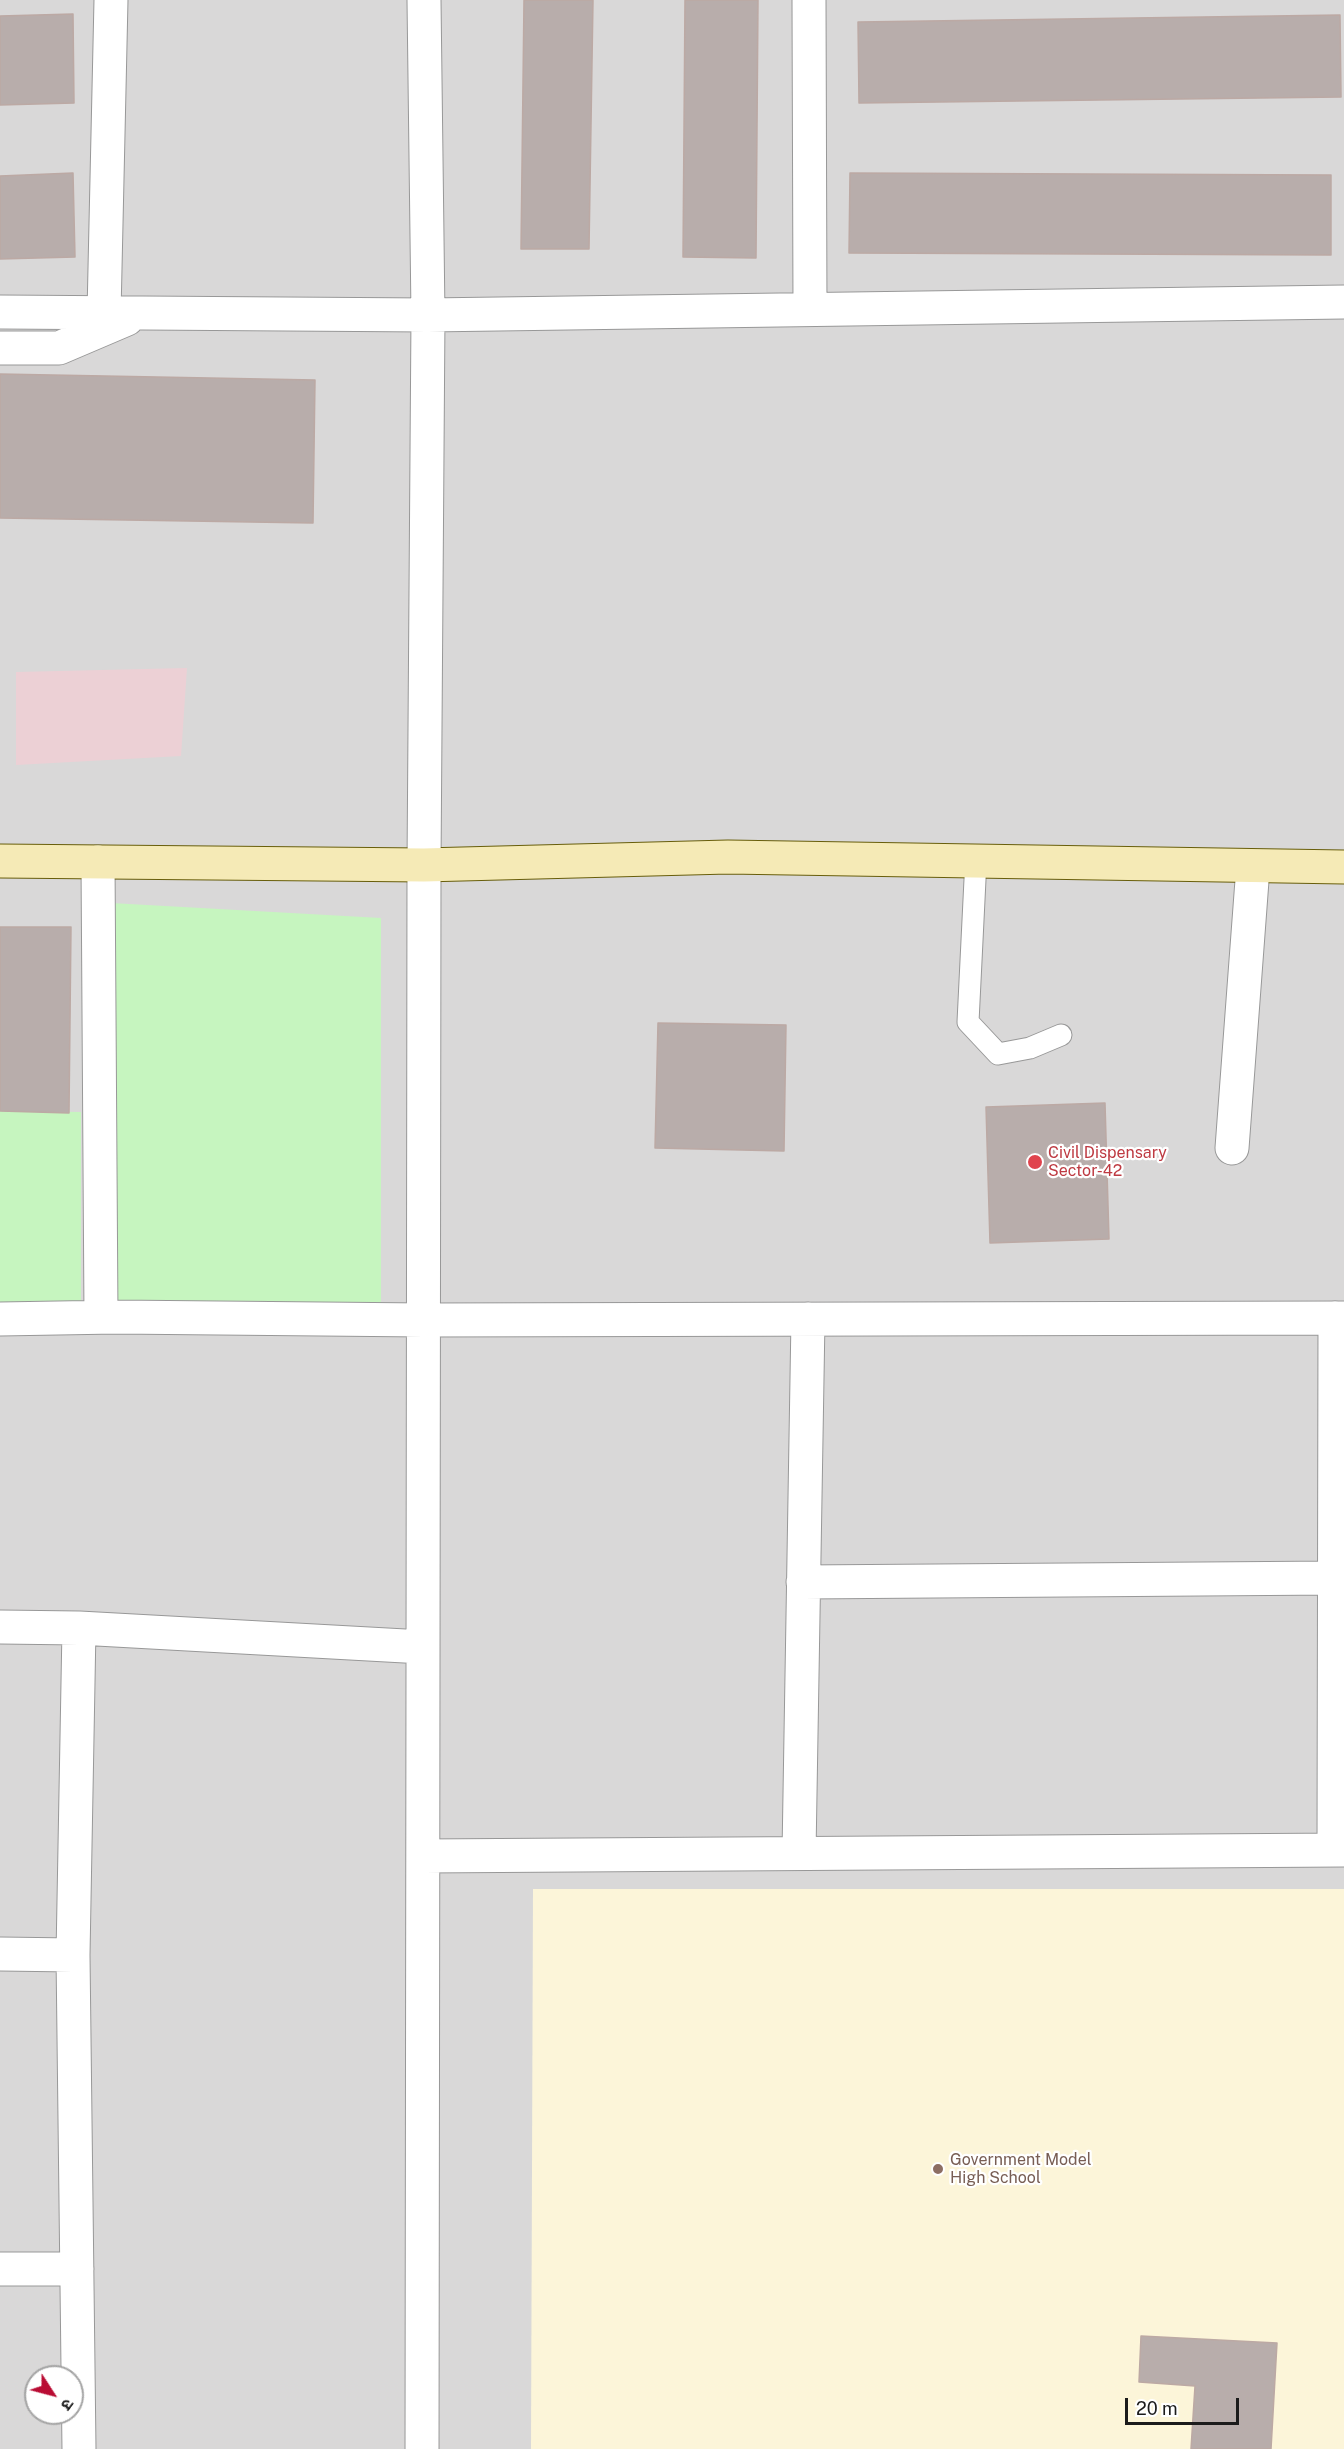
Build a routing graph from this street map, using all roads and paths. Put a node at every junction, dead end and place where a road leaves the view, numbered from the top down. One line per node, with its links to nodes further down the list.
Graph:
1 (111, 0): 7 (street)
2 (424, 0): 9 (street)
3 (809, 0): 5 (street)
4 (1344, 302): 5 (street)
5 (810, 309): 9 (street)
6 (0, 312): 7 (street)
7 (104, 313): 8 (street)
8 (140, 313): 9 (street); 10 (street)
9 (428, 315): 14 (street)
10 (0, 348)
11 (976, 859): 14 (street); 15 (street); 17 (lane)
12 (0, 861): 13 (street)
13 (98, 862): 14 (street); 19 (street)
14 (424, 865): 23 (street)
15 (1253, 867): 16 (street); 18 (street)
16 (1344, 867)
17 (1061, 1035)
18 (1232, 1148)
19 (101, 1317): 20 (street); 23 (street)
20 (0, 1318)
21 (1339, 1318): 22 (street); 24 (street)
22 (808, 1319): 23 (street); 25 (street)
23 (424, 1320): 28 (street)
24 (1334, 1578): 25 (street); 29 (street)
25 (803, 1582): 30 (street)
26 (0, 1627): 27 (street)
27 (79, 1628): 28 (street); 33 (street)
28 (423, 1647): 31 (street)
29 (1339, 1850): 30 (street)
30 (799, 1853): 31 (street)
31 (423, 1856): 37 (street)
32 (0, 1954): 33 (street)
33 (73, 1955): 34 (street)
34 (77, 2269): 35 (street); 36 (street)
35 (0, 2270)
36 (79, 2449)
37 (422, 2449)

